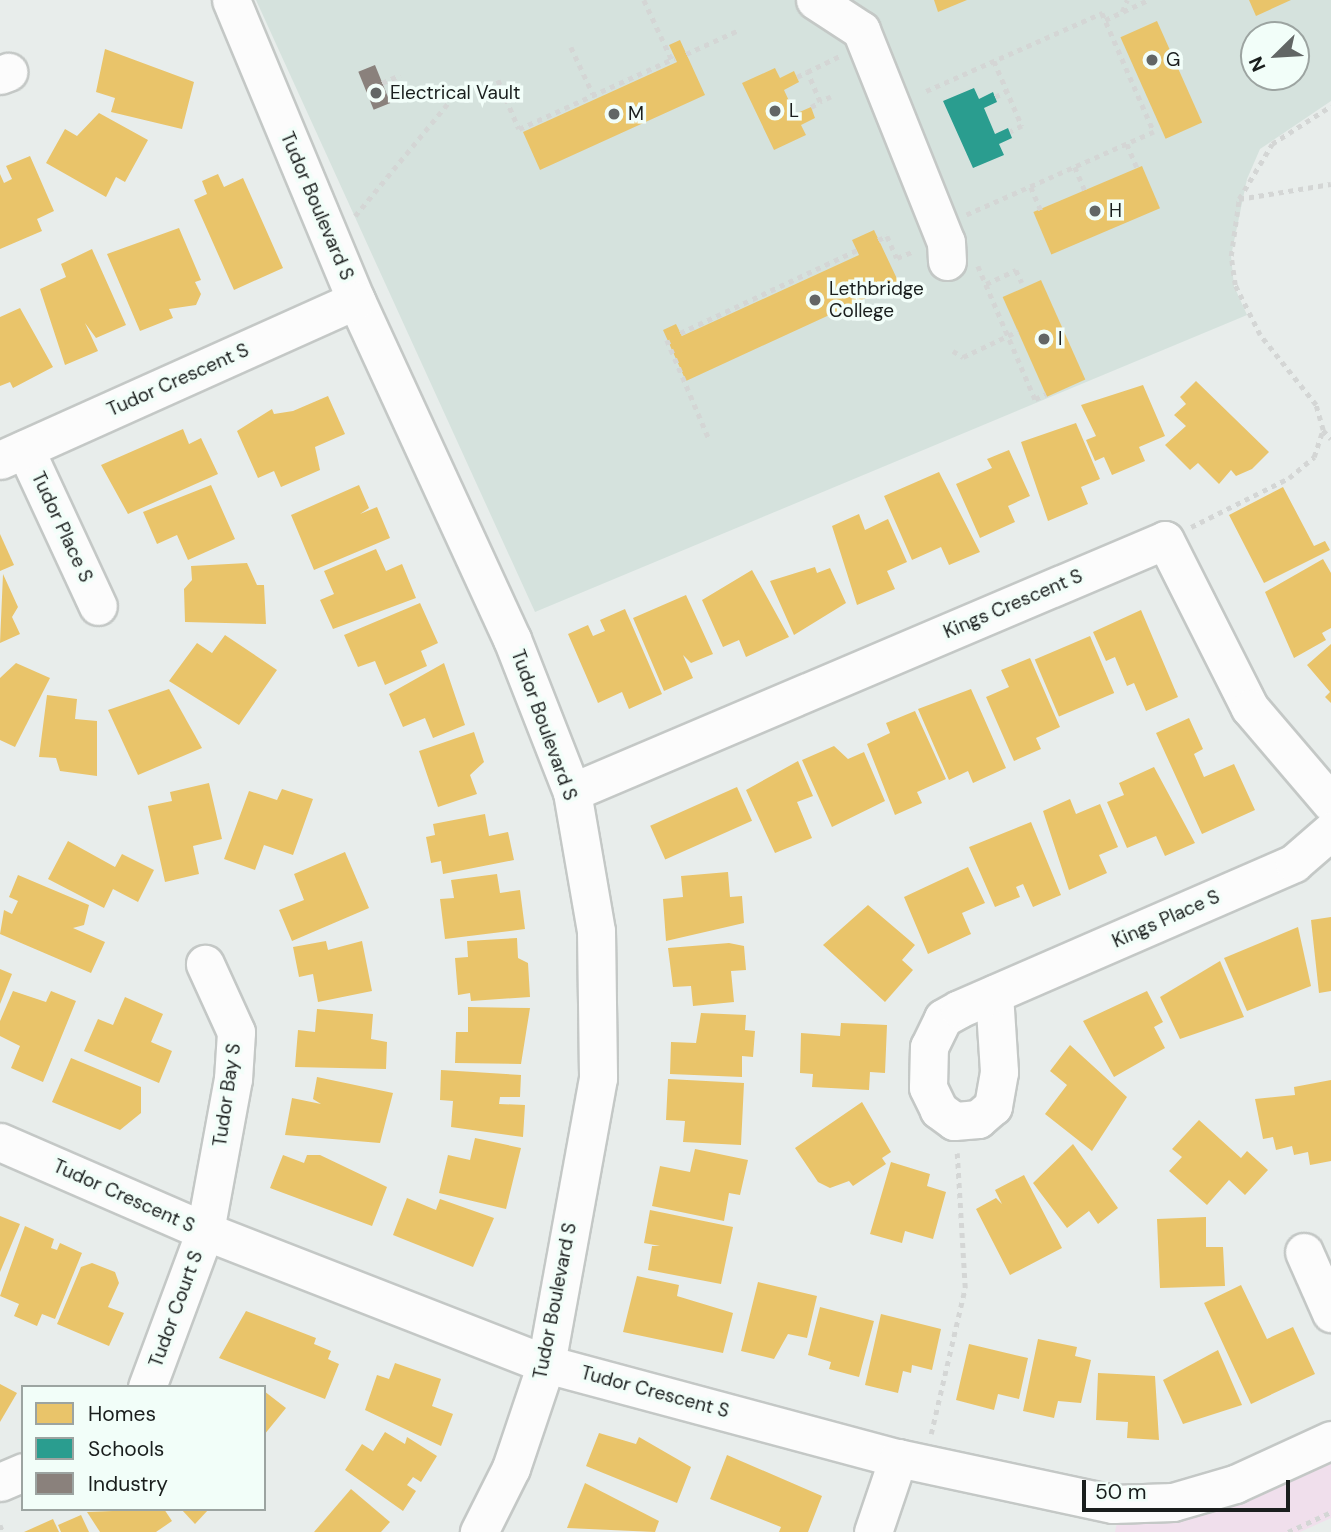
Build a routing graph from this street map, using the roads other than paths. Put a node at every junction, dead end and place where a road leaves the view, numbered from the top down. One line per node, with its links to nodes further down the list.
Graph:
1 (231, 0): 4 (street, Tudor Boulevard S)
2 (815, 0): 3 (street)
3 (948, 256)
4 (356, 300): 5 (street, Tudor Crescent S); 7 (street, Tudor Boulevard S)
5 (13, 454): 6 (street, Tudor Place S)
6 (98, 606)
7 (572, 792): 8 (street, Kings Crescent S); 16 (street, Tudor Boulevard S)
8 (1331, 803)
9 (1331, 831): 11 (street, Kings Place S)
10 (205, 964): 13 (street, Tudor Bay S)
11 (994, 994): 11 (street, Kings Place S)
12 (0, 1142): 13 (street, Tudor Crescent S)
13 (205, 1231): 16 (street, Tudor Crescent S); 17 (street, Tudor Court S)
14 (1304, 1252): 15 (street)
15 (1331, 1313)
16 (546, 1364): 19 (street, Tudor Crescent S); 22 (street, Tudor Boulevard S)
17 (148, 1385)
18 (1331, 1440): 19 (street, Tudor Crescent S)
19 (911, 1461): 23 (street)
20 (21, 1473): 21 (street)
21 (0, 1482)
22 (479, 1532)
23 (873, 1532)

